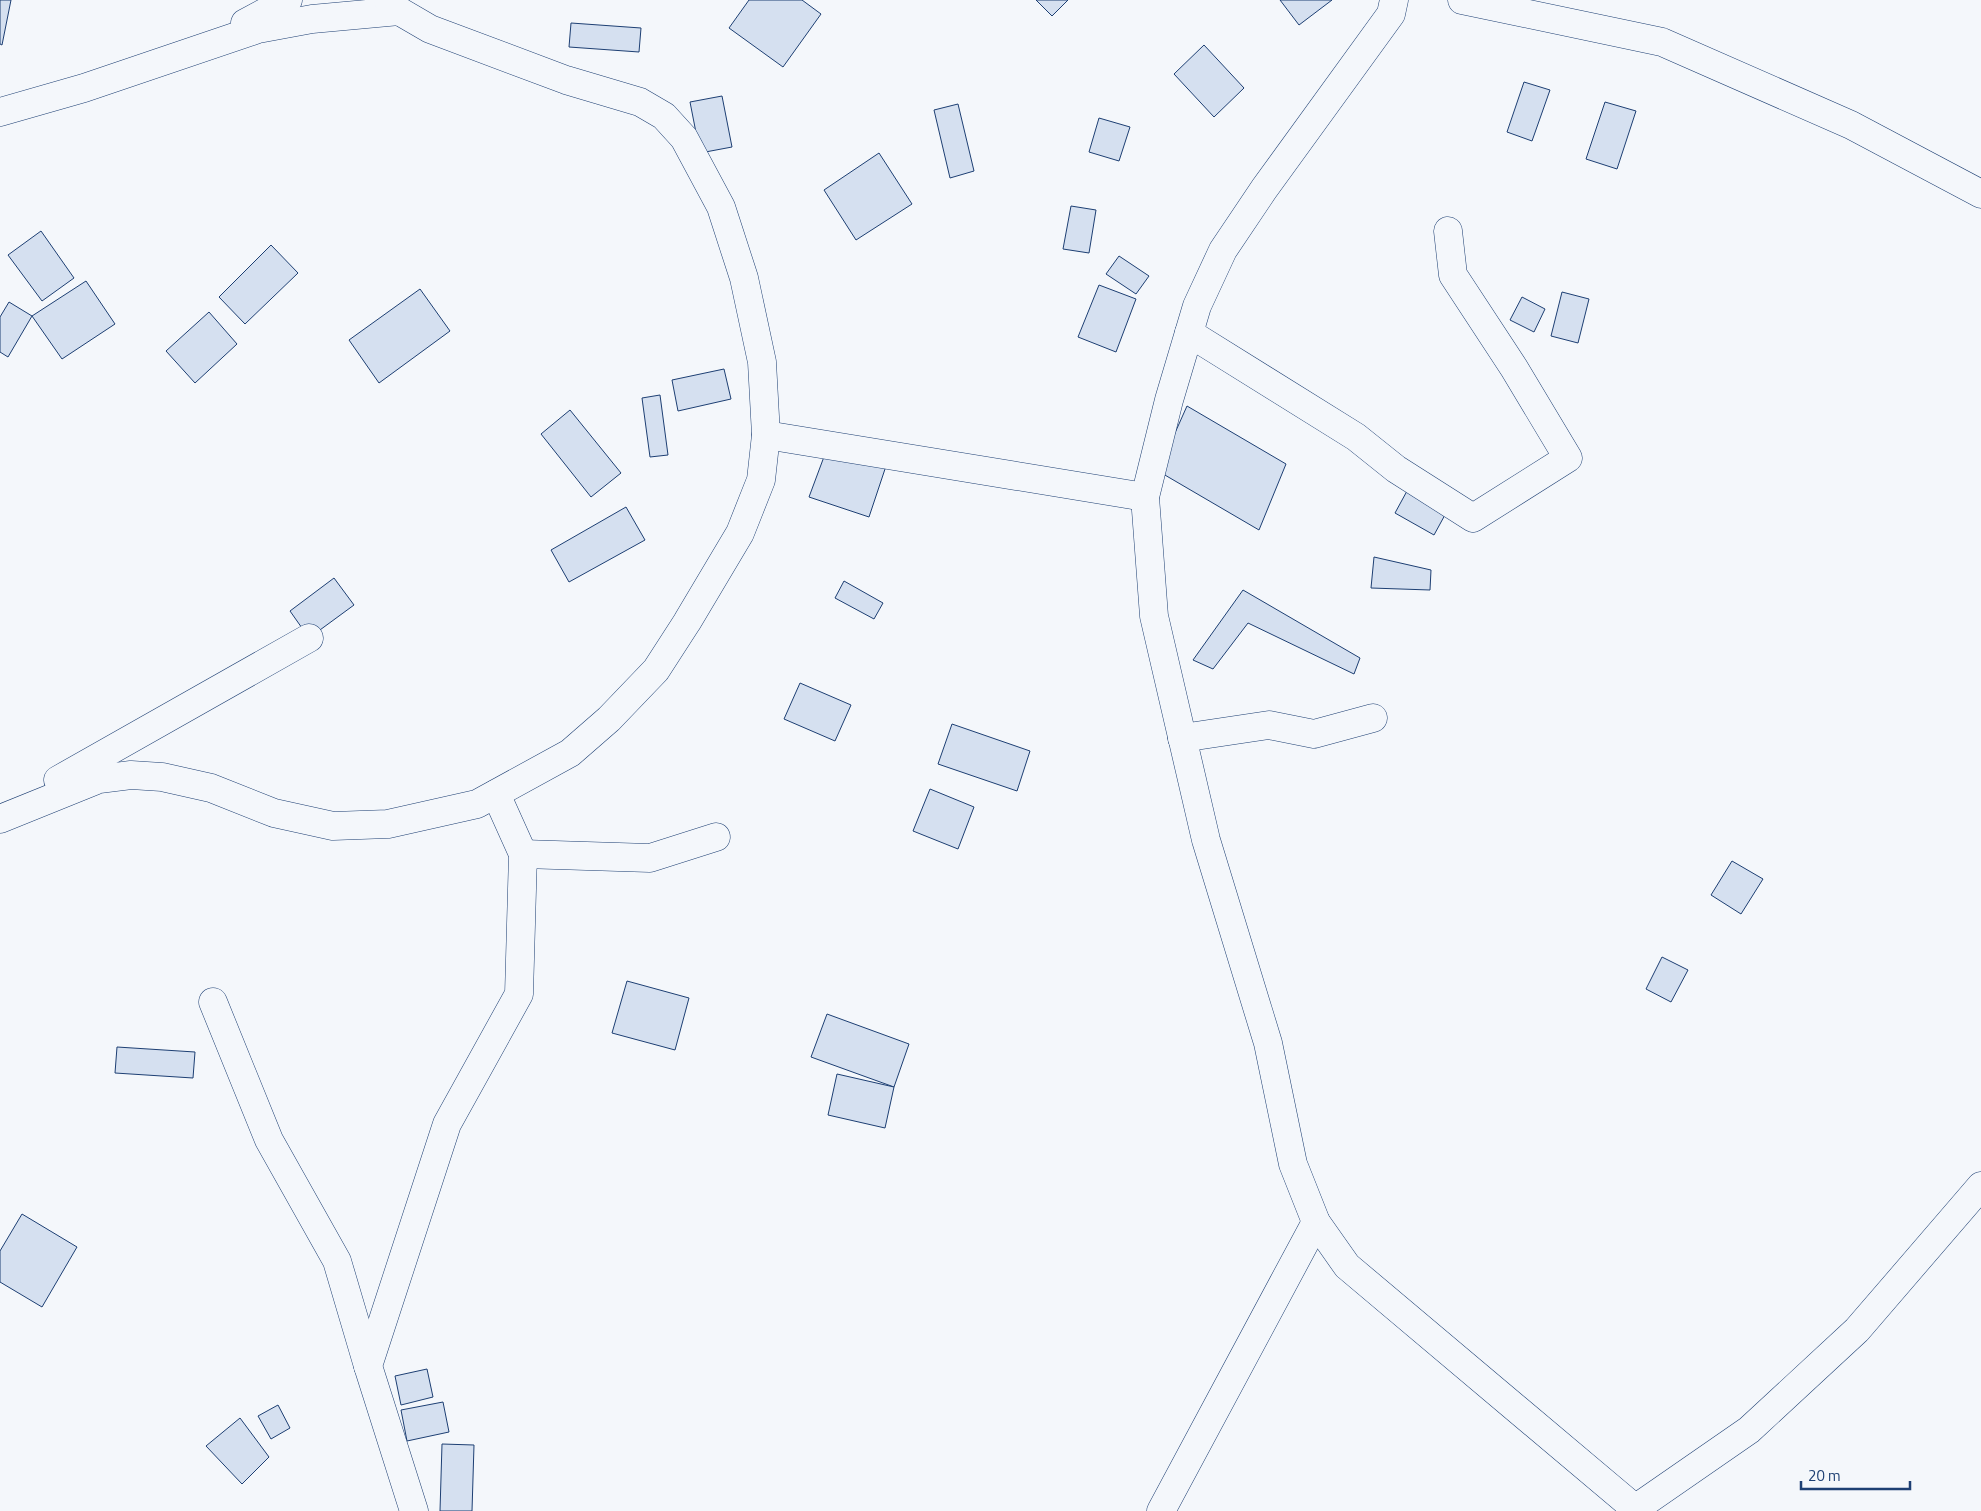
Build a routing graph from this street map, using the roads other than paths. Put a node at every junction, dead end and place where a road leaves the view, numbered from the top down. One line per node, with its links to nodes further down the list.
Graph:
1 (288, 0): 6 (street)
2 (296, 0): 5 (street)
3 (1394, 0): 10 (street)
4 (1462, 0): 8 (street)
5 (394, 5): 6 (street); 11 (street)
6 (193, 51): 7 (street)
7 (0, 112)
8 (1981, 194)
9 (1448, 231): 10 (street)
10 (1189, 333): 12 (street)
11 (766, 435): 12 (street); 16 (street)
12 (1145, 497): 15 (street)
13 (309, 638): 17 (street)
14 (1373, 718): 15 (street)
15 (1182, 738): 23 (street)
16 (496, 794): 18 (street); 20 (street)
17 (0, 813)
18 (0, 819)
19 (716, 837): 20 (street)
20 (523, 854): 24 (street)
21 (213, 1002): 24 (street)
22 (1981, 1186): 25 (street)
23 (1316, 1222): 25 (street); 27 (street)
24 (368, 1366): 26 (street)
25 (1636, 1510)
26 (414, 1511)
27 (1161, 1511)

